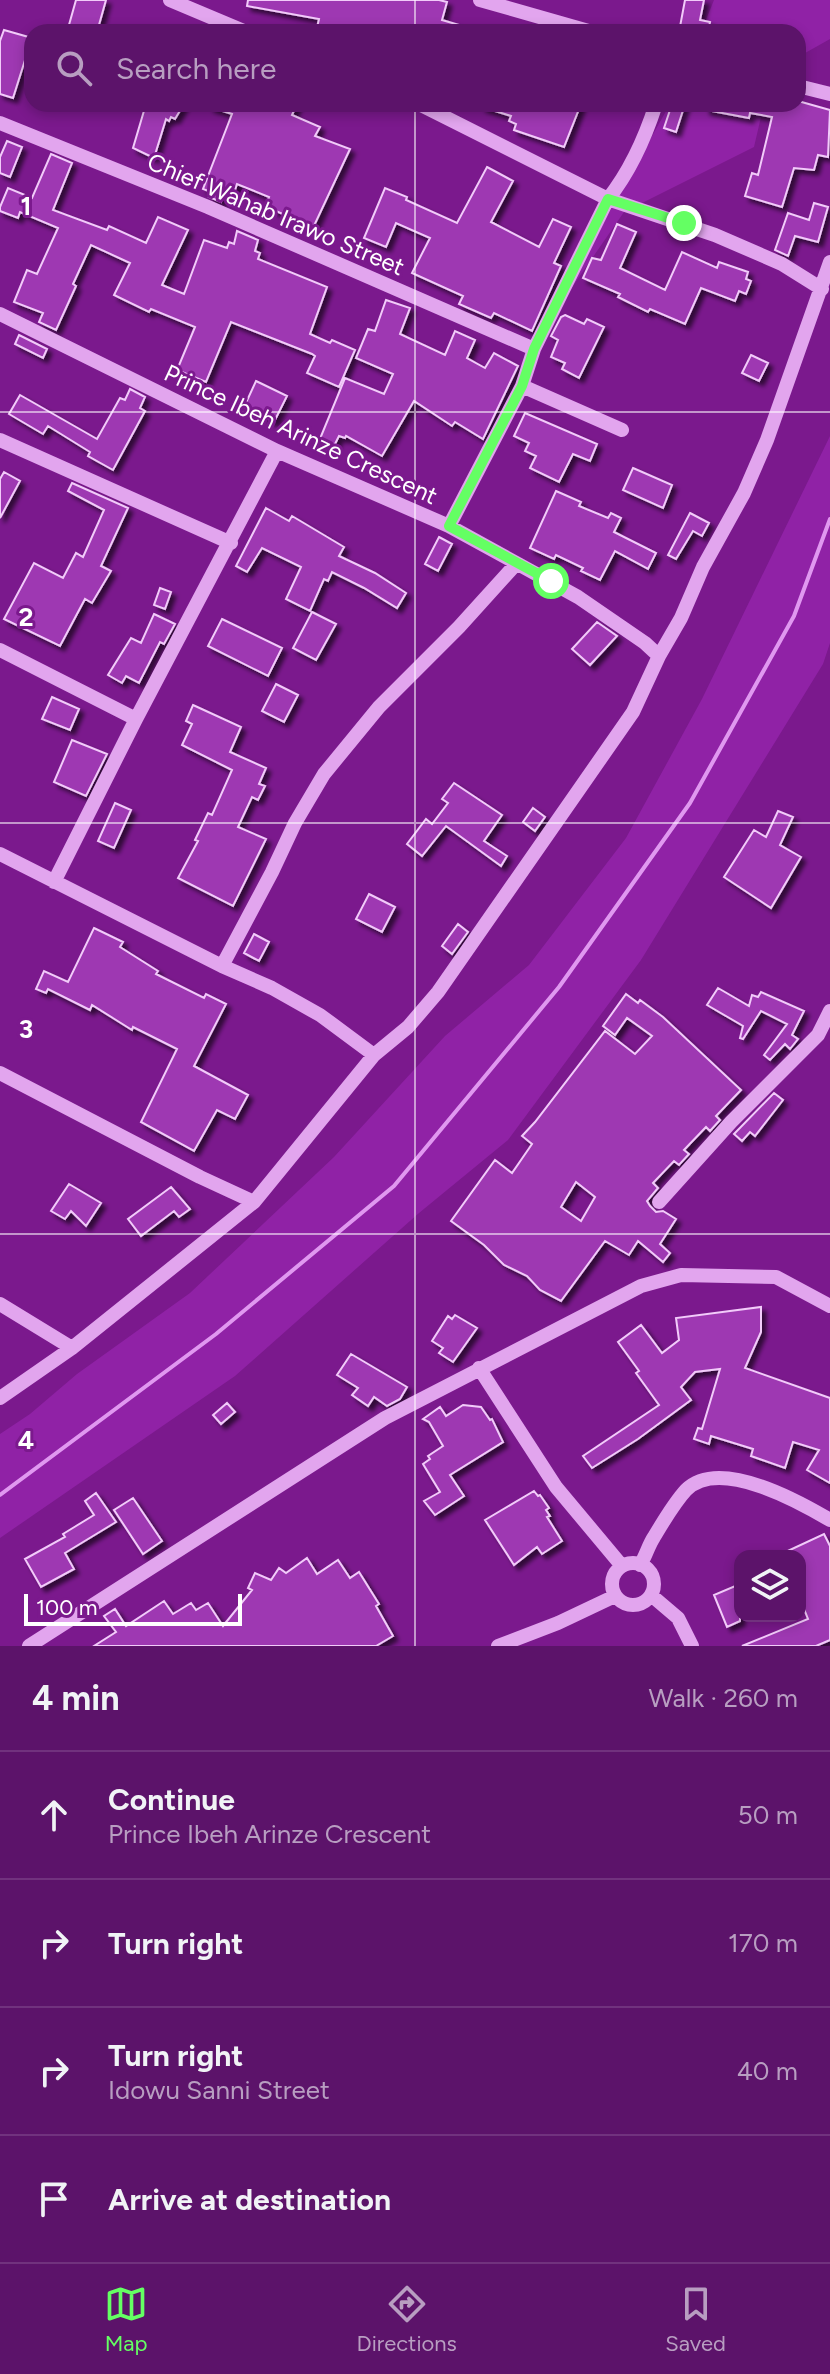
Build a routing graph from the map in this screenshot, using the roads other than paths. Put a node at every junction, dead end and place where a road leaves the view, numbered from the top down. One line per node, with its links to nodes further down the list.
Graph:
1 (170, 0): 3 (street)
2 (480, 0): 4 (street)
3 (227, 24)
4 (564, 24)
5 (806, 88): 6 (street)
6 (830, 94)
7 (435, 112): 10 (street)
8 (653, 112): 10 (street)
9 (0, 123): 14 (street, Chief Wahab Irawo Street)
10 (608, 199): 12 (street); 14 (street)
11 (830, 262): 12 (street)
12 (822, 289): 23 (street)
13 (0, 314): 18 (street, Prince Ibeh Arinze Crescent)
14 (534, 349): 15 (street)
15 (522, 386): 16 (street); 19 (street)
16 (622, 430)
17 (0, 440): 20 (street)
18 (277, 451): 19 (street, Prince Ibeh Arinze Crescent); 20 (street)
19 (449, 526): 21 (street, Prince Ibeh Arinze Crescent)
20 (231, 543): 24 (street)
21 (516, 564): 23 (street, Prince Ibeh Arinze Crescent); 27 (street)
22 (0, 650): 24 (street)
23 (659, 656): 30 (street)
24 (136, 719): 26 (street)
25 (0, 854): 26 (street)
26 (54, 882): 27 (street)
27 (222, 966): 30 (street)
28 (830, 1011): 29 (street)
29 (824, 1034): 33 (street)
30 (374, 1055): 32 (street)
31 (0, 1073): 32 (street)
32 (254, 1202): 36 (street)
33 (659, 1202)
34 (0, 1304): 36 (street)
35 (830, 1306): 37 (street)
36 (72, 1348): 38 (street)
37 (479, 1368): 41 (street); 44 (street)
38 (0, 1398)
39 (830, 1520): 40 (street)
40 (640, 1565): 41 (street); 42 (street)
41 (622, 1566): 43 (street)
42 (651, 1595): 43 (street); 46 (street)
43 (615, 1596): 45 (street)
44 (29, 1646)
45 (498, 1646)
46 (692, 1646)

